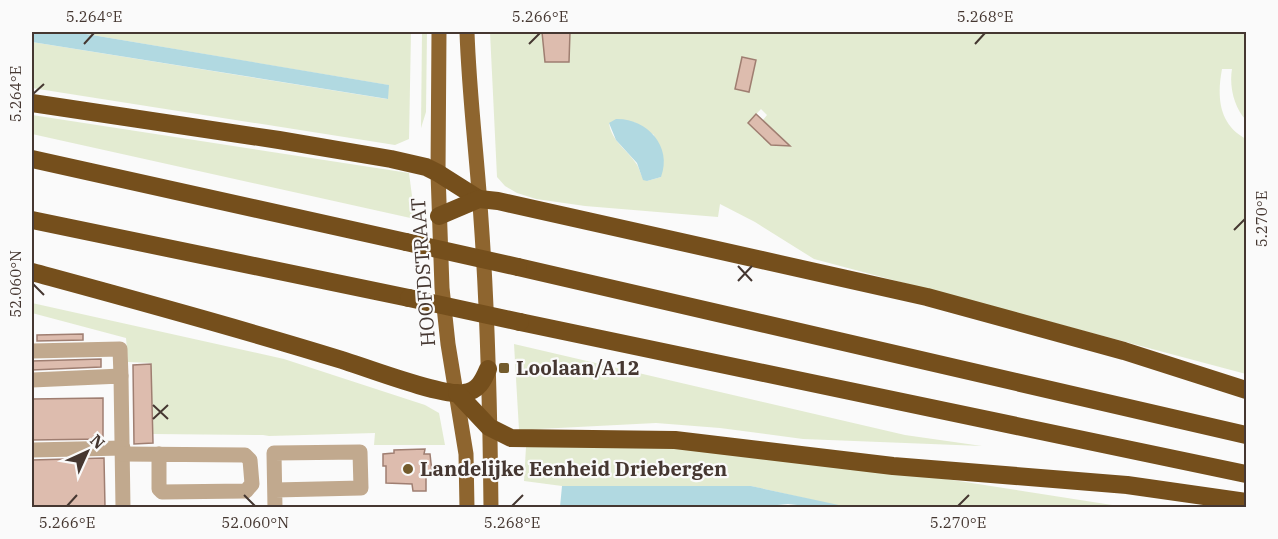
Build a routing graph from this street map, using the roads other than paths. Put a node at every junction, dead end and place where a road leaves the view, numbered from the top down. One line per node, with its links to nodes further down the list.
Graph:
1 (439, 32): 5 (main road, HOOFDSTRAAT)
2 (467, 32): 6 (main road)
3 (32, 103): 5 (highway)
4 (32, 159): 17 (highway, bridge)
5 (438, 173): 6 (highway); 7 (main road, HOOFDSTRAAT)
6 (479, 199): 7 (highway); 11 (main road); 14 (highway)
7 (439, 216): 15 (main road, HOOFDSTRAAT)
8 (32, 220): 23 (highway, bridge)
9 (32, 272): 15 (highway)
10 (32, 351): 12 (lane)
11 (488, 369): 15 (highway); 16 (main road)
12 (121, 376): 13 (lane); 21 (lane)
13 (32, 380)
14 (1246, 390)
15 (457, 393): 16 (highway); 28 (main road, HOOFDSTRAAT)
16 (489, 427): 18 (highway); 19 (main road)
17 (1246, 435)
18 (511, 438): 19 (highway); 25 (highway)
19 (490, 446): 29 (main road)
20 (32, 450): 21 (lane)
21 (123, 451): 22 (lane); 26 (lane)
22 (159, 454): 22 (lane)
23 (1246, 474)
24 (275, 490): 24 (lane); 27 (lane)
25 (1246, 502)
26 (123, 507)
27 (275, 507)
28 (467, 507)
29 (490, 507)

